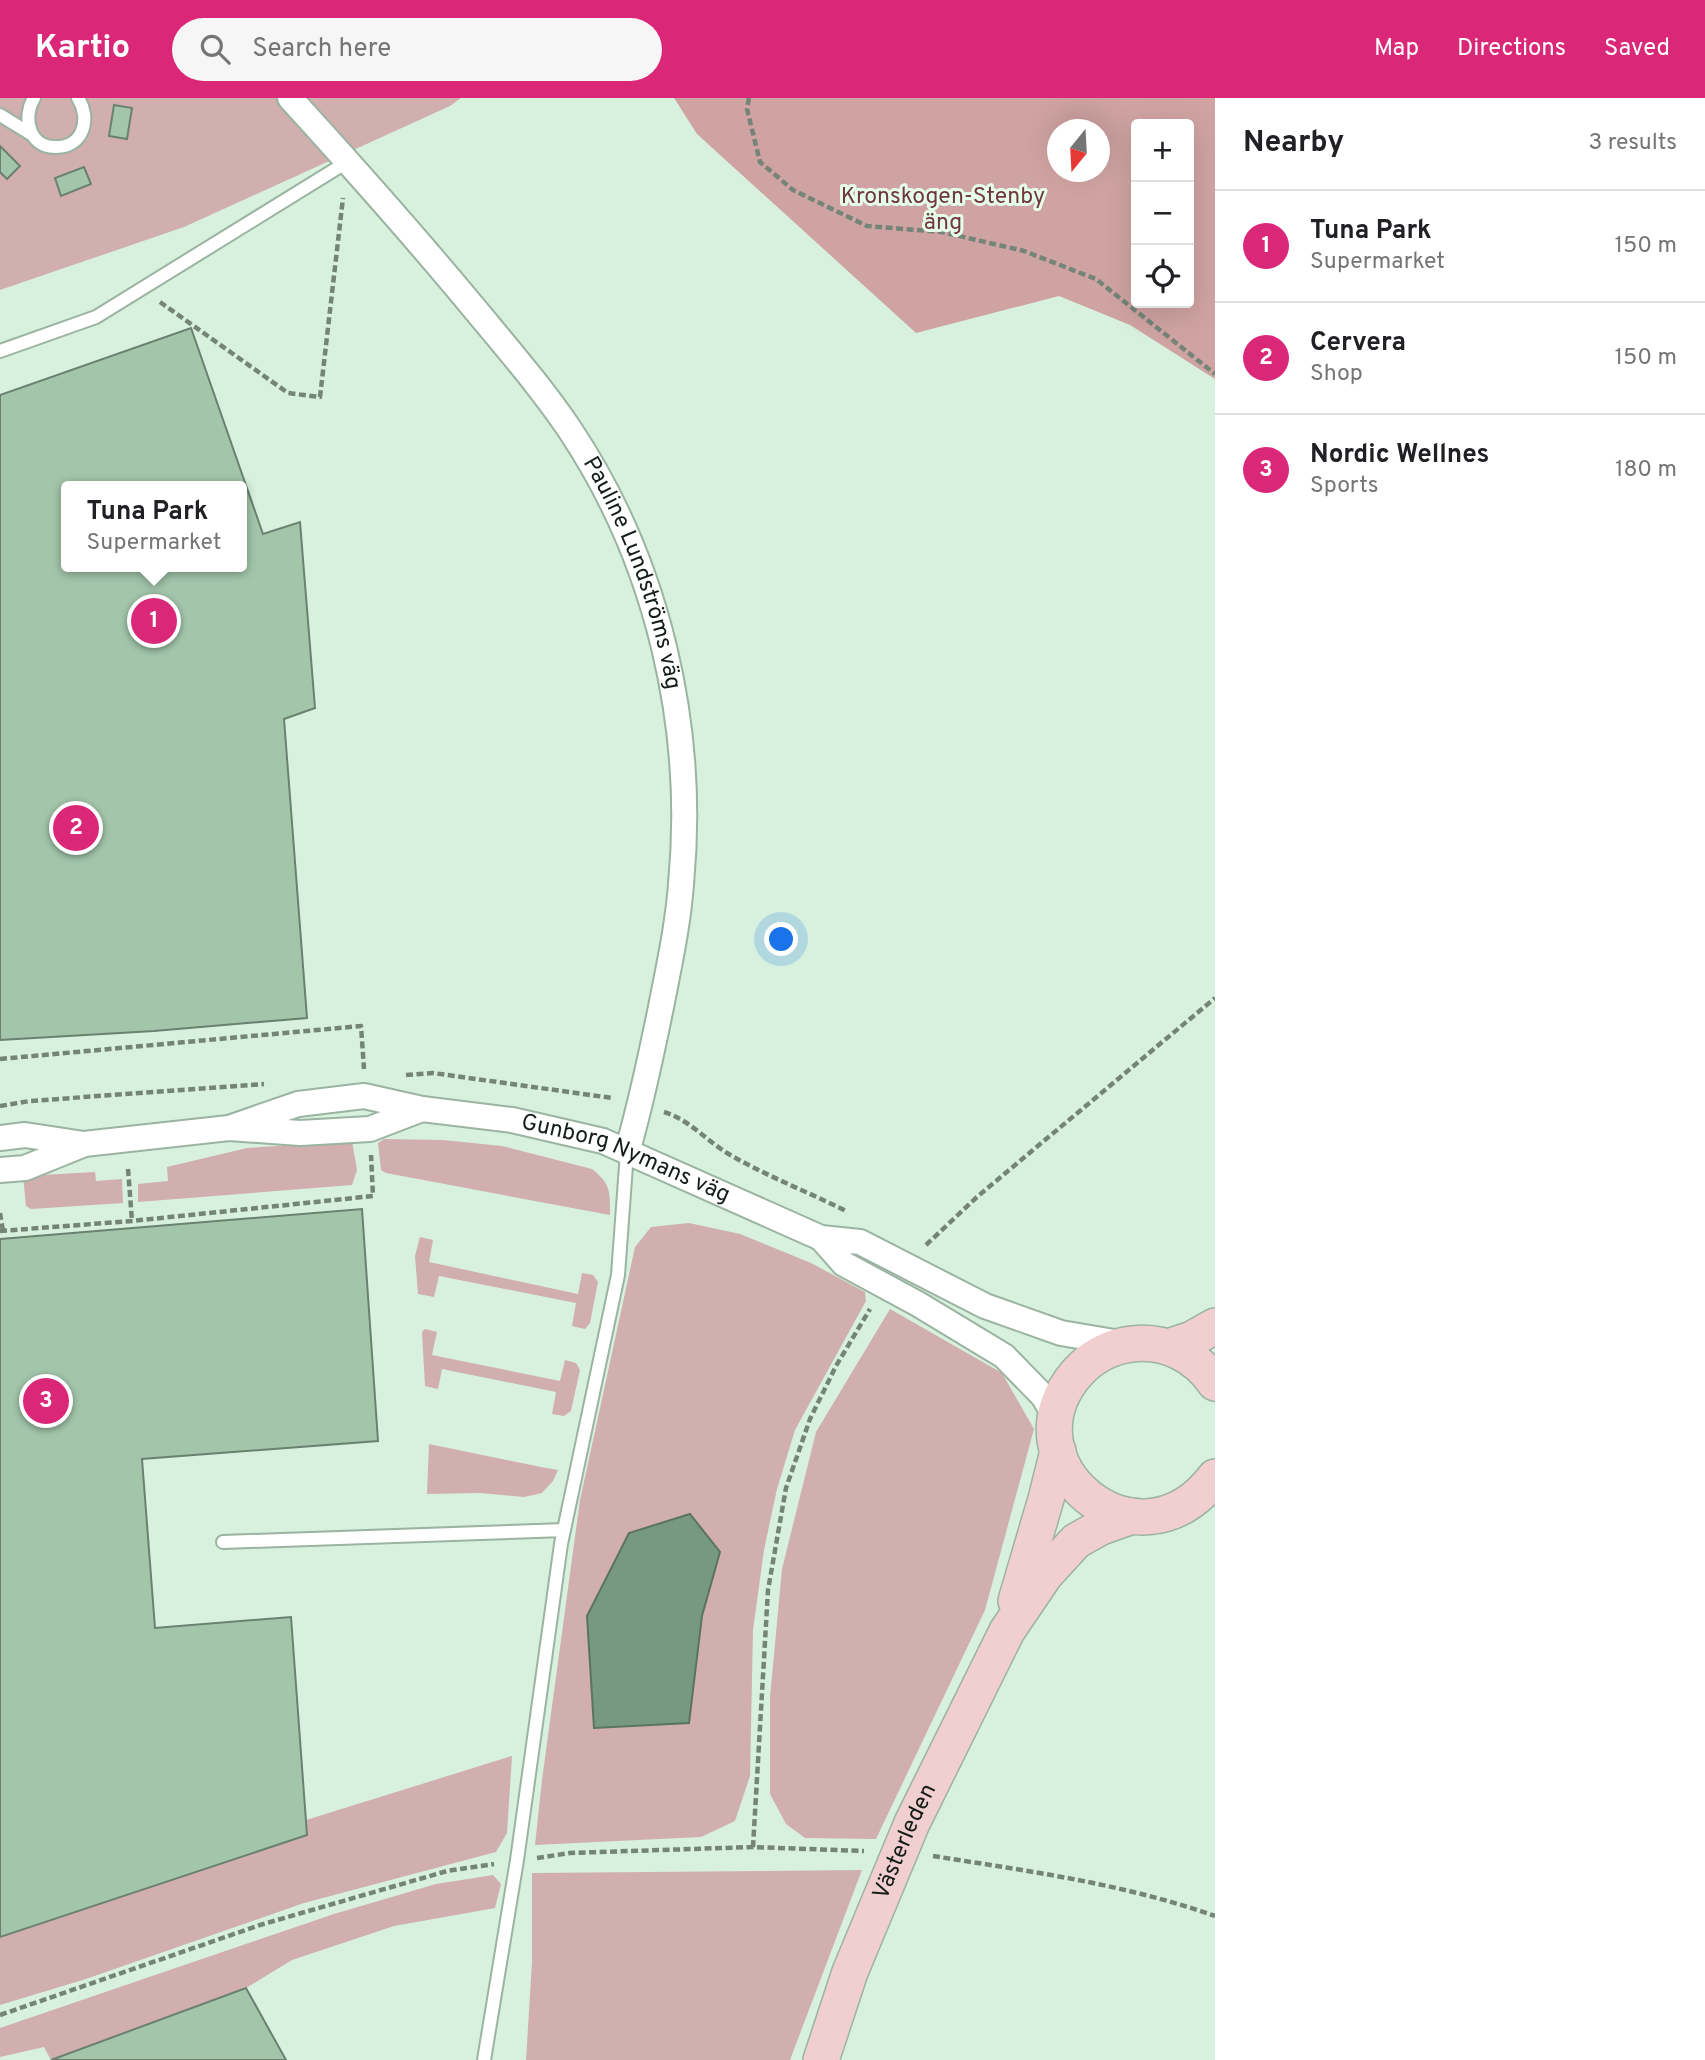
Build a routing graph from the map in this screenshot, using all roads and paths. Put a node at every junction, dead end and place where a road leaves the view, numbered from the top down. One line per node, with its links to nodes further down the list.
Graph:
1 (34, 98): 6 (lane)
2 (78, 98): 6 (lane)
3 (290, 98): 7 (street, Pauline Lundströms väg)
4 (748, 98): 10 (path)
5 (0, 115): 6 (lane)
6 (31, 134)
7 (347, 162): 8 (lane); 8 (path); 16 (street, Pauline Lundströms väg)
8 (142, 289): 9 (lane)
9 (0, 351)
10 (1215, 374)
11 (1215, 998): 24 (path)
12 (0, 1059): 13 (path)
13 (365, 1078)
14 (0, 1138): 15 (street, Gunborg Nymans väg)
15 (84, 1144): 16 (street, Gunborg Nymans väg); 18 (street, Gunborg Nymans väg)
16 (627, 1152): 23 (street, Gunborg Nymans väg); 33 (lane)
17 (371, 1154): 21 (path)
18 (0, 1170)
19 (128, 1170): 21 (path)
20 (0, 1213): 22 (path)
21 (132, 1221): 22 (path)
22 (2, 1231)
23 (821, 1238): 27 (street, Gunborg Nymans väg); 30 (street, Gunborg Nymans väg)
24 (921, 1249)
25 (866, 1314): 36 (path)
26 (1215, 1326): 28 (main road)
27 (1128, 1344): 28 (main road); 30 (main road, Västerleden)
28 (1168, 1347): 29 (main road)
29 (1215, 1383)
30 (1057, 1434): 32 (main road); 35 (main road, Västerleden)
31 (1215, 1477): 32 (main road)
32 (1132, 1516): 35 (main road, Västerleden)
33 (564, 1530): 34 (lane); 39 (lane)
34 (223, 1542)
35 (1007, 1631): 43 (main road, Västerleden)
36 (753, 1847): 37 (path); 39 (path)
37 (869, 1851)
38 (933, 1856): 40 (path)
39 (517, 1860): 41 (path); 42 (lane)
40 (1215, 1916)
41 (0, 2015)
42 (484, 2060)
43 (821, 2060)

